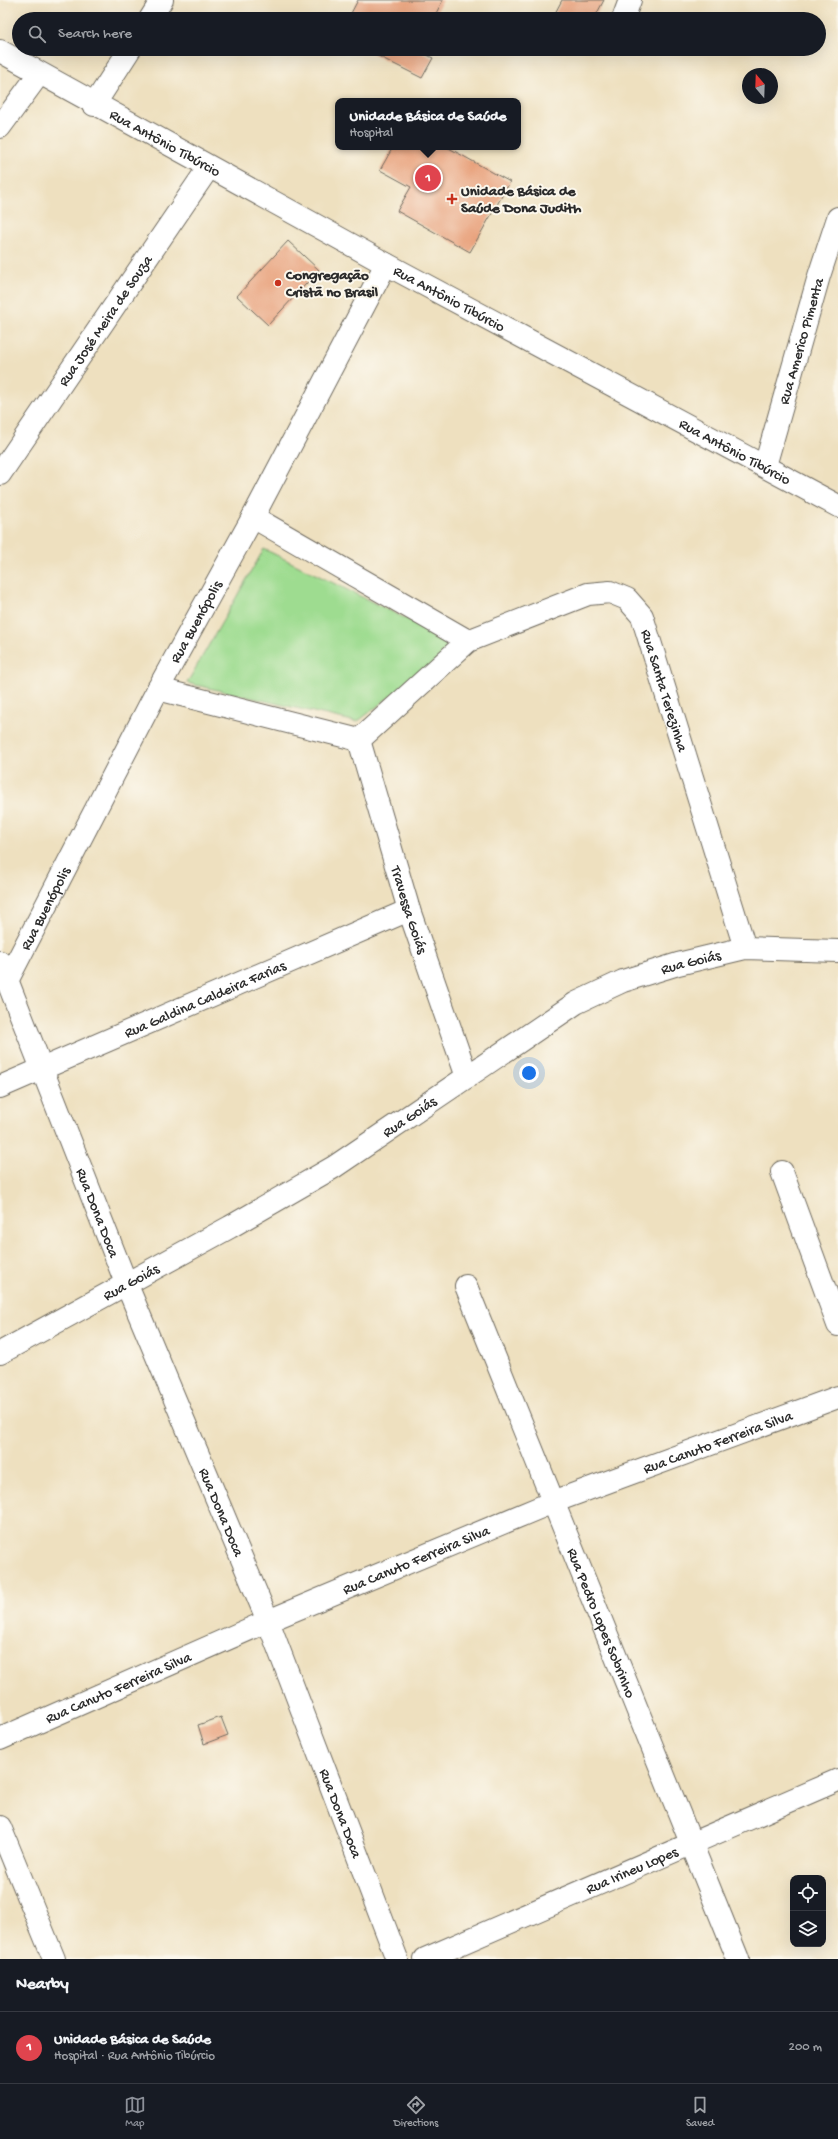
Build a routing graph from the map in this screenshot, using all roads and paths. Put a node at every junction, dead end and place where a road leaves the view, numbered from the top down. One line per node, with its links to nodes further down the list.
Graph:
1 (162, 0): 3 (street)
2 (630, 0): 4 (street)
3 (154, 12)
4 (626, 12)
5 (0, 51): 7 (street, Rua Antônio Tibúrcio)
6 (126, 56): 8 (street)
7 (39, 74): 8 (street, Rua Antônio Tibúrcio); 9 (street)
8 (94, 105): 10 (street, Rua Antônio Tibúrcio)
9 (0, 126)
10 (209, 167): 12 (street, Rua Antônio Tibúrcio); 14 (street, Rua José Meira de Souza)
11 (838, 218): 13 (street, Rua Americo Pimenta)
12 (386, 264): 13 (street, Rua Antônio Tibúrcio); 16 (street, Rua Buenópolis)
13 (765, 466): 15 (street, Rua Antônio Tibúrcio)
14 (0, 474)
15 (838, 506)
16 (253, 517): 17 (street); 18 (street, Rua Buenópolis)
17 (468, 641): 19 (street); 21 (street, Rua Santa Terezinha)
18 (158, 688): 19 (street); 23 (street, Rua Buenópolis)
19 (359, 740): 20 (street, Travessa Goiás)
20 (410, 910): 24 (street, Rua Galdina Caldeira Farias); 25 (street, Travessa Goiás)
21 (745, 948): 22 (street, Rua Goiás); 25 (street, Rua Goiás)
22 (838, 951)
23 (4, 971): 24 (street)
24 (42, 1068): 26 (street, Rua Galdina Caldeira Farias); 28 (street, Rua Dona Doca)
25 (467, 1077): 28 (street, Rua Goiás)
26 (0, 1087)
27 (782, 1172): 30 (street)
28 (126, 1283): 31 (street, Rua Goiás); 34 (street, Rua Dona Doca)
29 (466, 1286): 33 (street, Rua Pedro Lopes Sobrinho)
30 (838, 1325)
31 (0, 1353)
32 (838, 1396): 33 (street, Rua Canuto Ferreira Silva)
33 (553, 1502): 34 (street, Rua Canuto Ferreira Silva); 38 (street, Rua Pedro Lopes Sobrinho)
34 (268, 1621): 35 (street, Rua Canuto Ferreira Silva); 40 (street, Rua Dona Doca)
35 (0, 1739)
36 (838, 1780): 38 (street, Rua Irineu Lopes)
37 (0, 1827): 39 (street)
38 (690, 1843): 41 (street, Rua Irineu Lopes); 42 (street, Rua Pedro Lopes Sobrinho)
39 (54, 1959)
40 (397, 1959)
41 (425, 1959)
42 (738, 1959)

